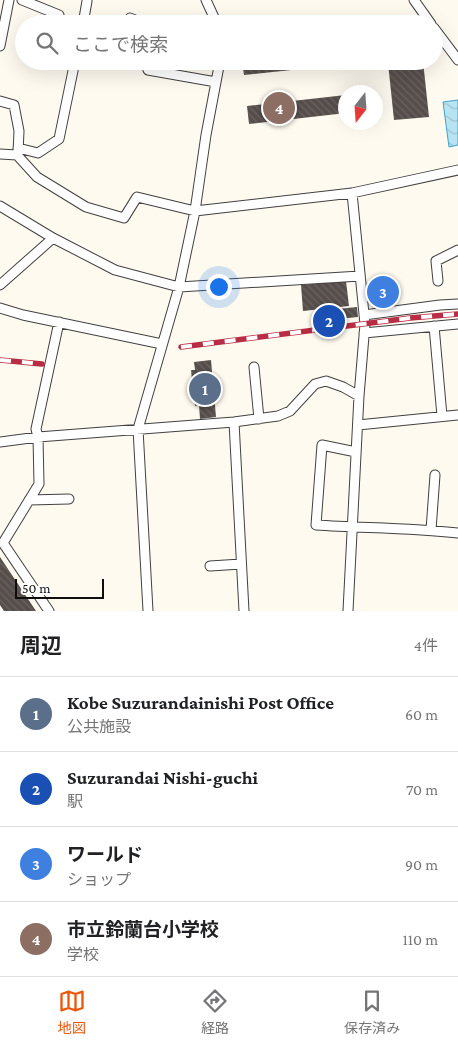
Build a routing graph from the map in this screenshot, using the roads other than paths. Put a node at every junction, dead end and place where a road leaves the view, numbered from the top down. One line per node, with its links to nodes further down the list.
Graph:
1 (10, 0): 11 (street)
2 (22, 0): 6 (street)
3 (206, 0): 8 (street)
4 (414, 0): 9 (street)
5 (88, 2): 7 (street)
6 (58, 14)
7 (85, 15)
8 (213, 15)
9 (425, 15)
10 (443, 40): 12 (street)
11 (0, 46)
12 (458, 60)
13 (73, 70): 18 (street)
14 (148, 70): 16 (street)
15 (218, 70): 16 (street)
16 (216, 82): 23 (street)
17 (0, 101): 18 (street)
18 (18, 152): 19 (street); 23 (street)
19 (0, 154)
20 (458, 170): 21 (street)
21 (352, 193): 23 (street); 26 (street)
22 (0, 206): 24 (street)
23 (195, 211): 29 (street)
24 (54, 238): 28 (street); 29 (street)
25 (458, 250): 27 (street)
26 (360, 276): 29 (street); 32 (street)
27 (438, 281)
28 (0, 285)
29 (180, 288): 37 (street)
30 (458, 304): 32 (street)
31 (0, 308): 33 (street)
32 (364, 315): 36 (street)
33 (59, 322): 37 (street); 46 (street)
34 (458, 324): 35 (street)
35 (434, 326): 36 (street); 41 (street)
36 (364, 333): 39 (street)
37 (162, 344): 45 (street)
38 (254, 367): 42 (street)
39 (359, 396): 42 (street); 44 (street)
40 (458, 415): 41 (street)
41 (442, 416): 44 (street)
42 (259, 419): 43 (street)
43 (234, 422): 45 (street); 55 (street)
44 (358, 425): 48 (street)
45 (138, 429): 46 (street); 58 (street)
46 (38, 437): 47 (street); 51 (street)
47 (0, 442)
48 (356, 452): 52 (street); 52 (street)
49 (435, 475): 53 (street)
50 (69, 499): 51 (street)
51 (29, 500): 57 (street)
52 (352, 528): 53 (street); 60 (street)
53 (430, 530): 54 (street)
54 (458, 533)
55 (242, 564): 56 (street); 59 (street)
56 (210, 566)
57 (49, 611)
58 (148, 611)
59 (244, 611)
60 (348, 611)

